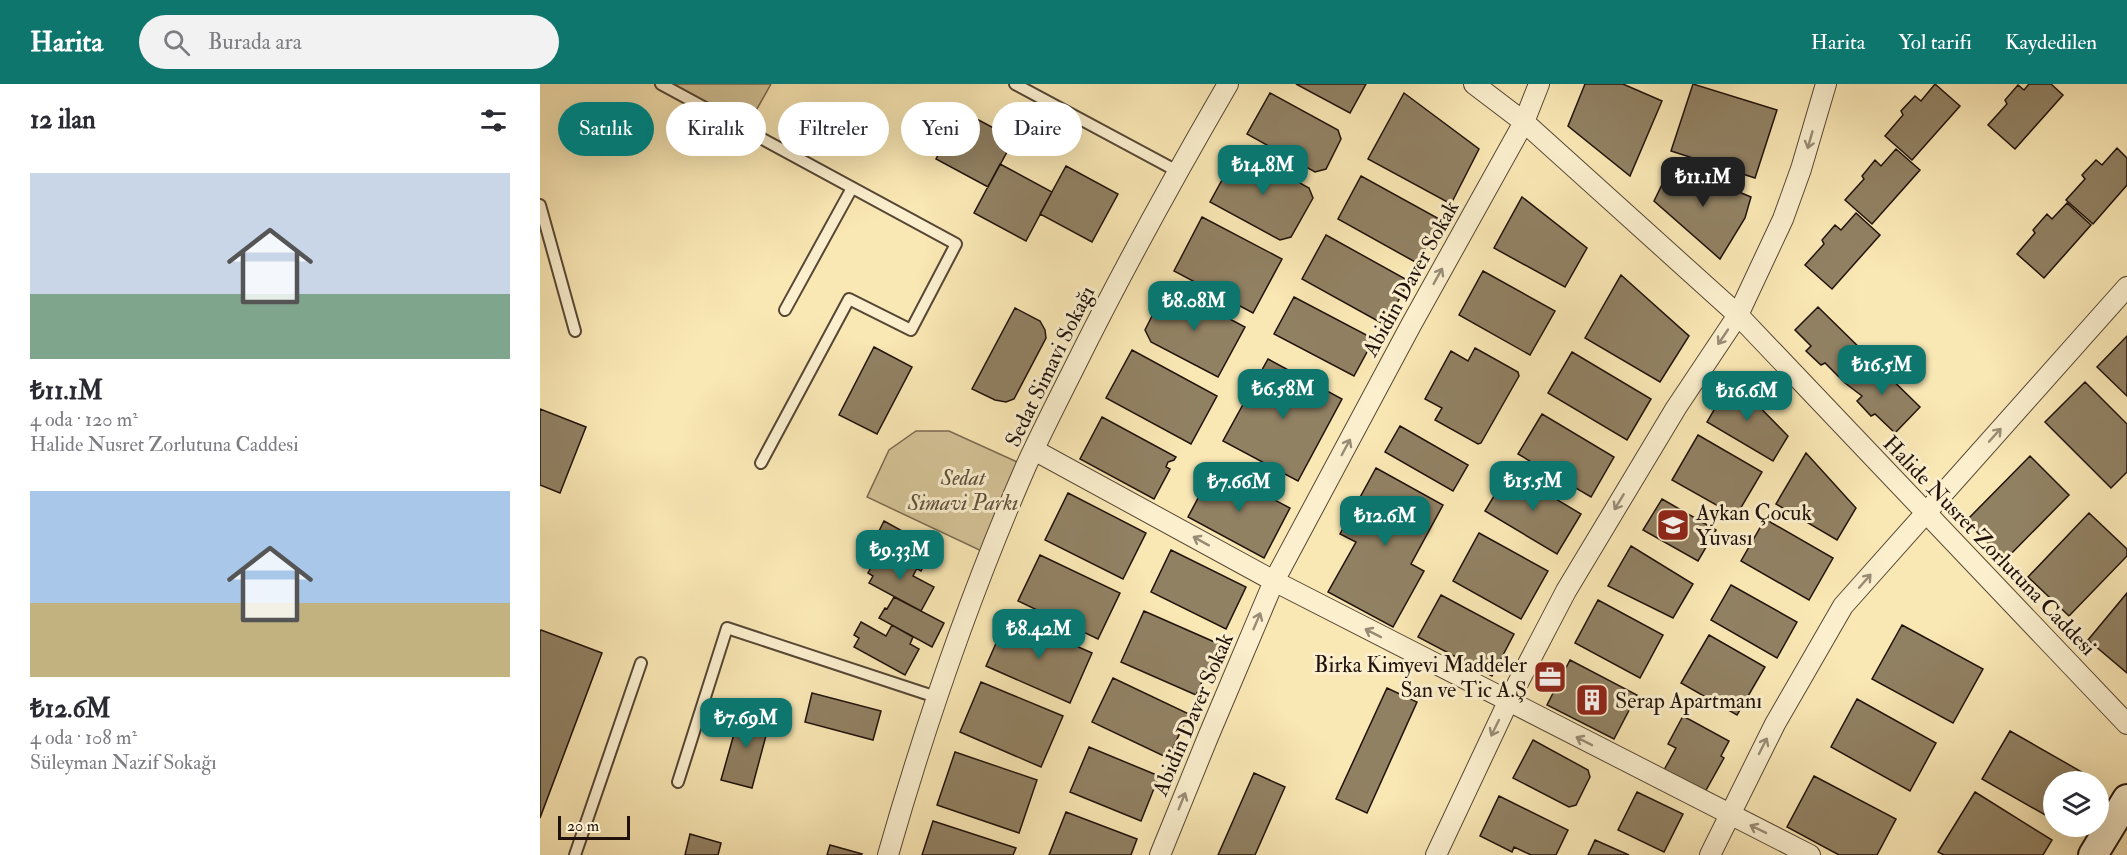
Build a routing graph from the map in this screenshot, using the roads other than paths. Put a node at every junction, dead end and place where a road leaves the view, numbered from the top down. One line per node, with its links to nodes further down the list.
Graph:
1 (662, 84): 9 (lane)
2 (1015, 84): 8 (lane)
3 (1228, 84): 8 (street, Sedat Simavi Sokağı)
4 (1474, 84): 7 (street, Halide Nusret Zorlutuna Caddesi)
5 (1539, 84): 7 (street, Abidin Daver Sokak)
6 (1826, 84): 13 (street, one-way to 13)
7 (1524, 122): 13 (street, Halide Nusret Zorlutuna Caddesi); 18 (street, Abidin Daver Sokak, one-way to 7)
8 (1177, 171): 15 (street, Sedat Simavi Sokağı)
9 (852, 188): 12 (lane); 16 (lane)
10 (540, 205): 14 (lane)
11 (2127, 287): 17 (street, one-way to 11)
12 (785, 310)
13 (1738, 315): 17 (street, Halide Nusret Zorlutuna Caddesi); 21 (street, one-way to 21)
14 (575, 331)
15 (1034, 450): 18 (street, one-way to 15); 20 (street, Sedat Simavi Sokağı)
16 (761, 463)
17 (1926, 512): 22 (street, Halide Nusret Zorlutuna Caddesi); 25 (street, one-way to 17)
18 (1274, 582): 21 (street, one-way to 18); 28 (street, Abidin Daver Sokak, one-way to 18)
19 (641, 663): 26 (lane)
20 (936, 697): 23 (lane); 27 (street, Sedat Simavi Sokağı)
21 (1508, 702): 25 (street, one-way to 21); 29 (street, one-way to 29)
22 (2127, 724)
23 (678, 782)
24 (2127, 799): 32 (main road)
25 (1728, 814): 30 (street); 31 (street, one-way to 25)
26 (576, 855)
27 (888, 855)
28 (1160, 855)
29 (1436, 855)
30 (1710, 855)
31 (1810, 855)
32 (2093, 855)

